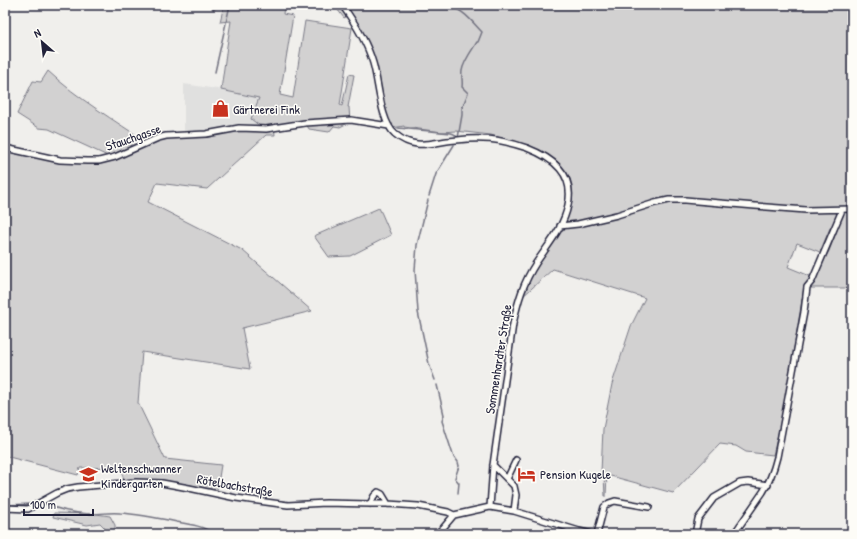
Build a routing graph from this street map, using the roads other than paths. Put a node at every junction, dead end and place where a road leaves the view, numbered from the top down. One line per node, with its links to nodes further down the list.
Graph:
1 (342, 5): 2 (street)
2 (389, 126): 3 (street, Stauchgasse); 6 (street, Sommenhardter Straße)
3 (5, 148)
4 (852, 209): 5 (street)
5 (842, 210): 6 (street); 10 (street)
6 (560, 226): 8 (street, Sommenhardter Straße)
7 (516, 460): 9 (street)
8 (493, 466): 9 (street); 13 (street, Sommenhardter Straße)
9 (507, 479): 16 (street)
10 (768, 486): 21 (street); 22 (street)
11 (370, 504): 12 (street, Rötelbachstraße); 12 (street); 15 (street, Rötelbachstraße)
12 (388, 504): 17 (street, Rötelbachstraße)
13 (490, 507): 16 (street); 17 (street)
14 (649, 507): 20 (street)
15 (5, 508)
16 (514, 510): 19 (street)
17 (454, 515): 18 (street)
18 (436, 534)
19 (592, 534)
20 (597, 534)
21 (695, 534)
22 (734, 534)

